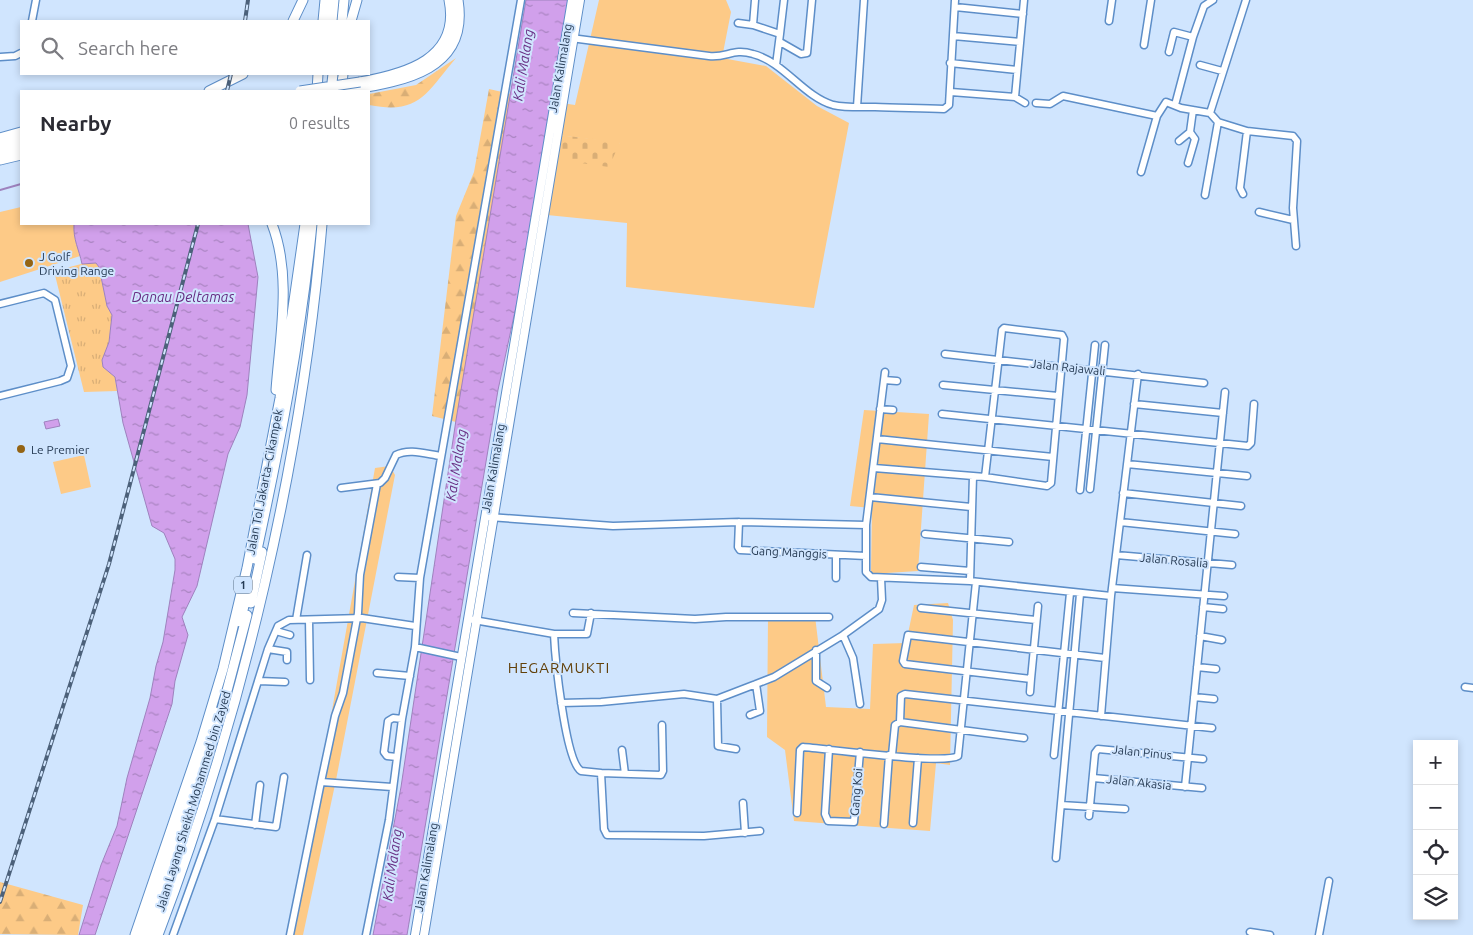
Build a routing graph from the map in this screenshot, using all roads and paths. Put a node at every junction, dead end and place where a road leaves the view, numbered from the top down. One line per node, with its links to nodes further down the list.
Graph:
1 (36, 0): 24 (street)
2 (303, 0): 25 (highway)
3 (325, 0): 26 (highway)
4 (334, 0): 27 (highway)
5 (340, 0): 28 (highway)
6 (344, 0): 29 (highway)
7 (356, 0): 30 (highway)
8 (448, 0): 54 (highway)
9 (458, 0): 54 (highway)
10 (521, 0): 131 (street)
11 (572, 0): 36 (main road, Jalan Kalimalang)
12 (580, 0): 36 (main road, Jalan Kalimalang)
13 (755, 0): 33 (street)
14 (784, 0): 37 (street)
15 (812, 0): 37 (street)
16 (864, 0): 68 (street)
17 (1024, 0): 23 (street)
18 (1112, 0): 31 (street)
19 (1151, 0): 39 (street)
20 (1213, 0): 35 (street)
21 (1244, 0): 47 (street)
22 (955, 3): 23 (street); 34 (street)
23 (1023, 14): 38 (street)
24 (32, 20)
25 (293, 20)
26 (323, 20)
27 (332, 20)
28 (338, 20)
29 (342, 20)
30 (351, 20)
31 (1109, 20)
32 (738, 24): 33 (street)
33 (753, 25): 37 (street)
34 (953, 36): 38 (street); 43 (street)
35 (1193, 37): 40 (street); 67 (street)
36 (570, 38): 44 (street); 148 (main road, Jalan Kalimalang); 149 (main road, Jalan Kalimalang)
37 (780, 38): 44 (street)
38 (1020, 42): 46 (street)
39 (1144, 45)
40 (1169, 52)
41 (20, 53): 42 (street)
42 (0, 57)
43 (950, 63): 46 (street); 63 (street)
44 (776, 65): 68 (street)
45 (1200, 66): 47 (street)
46 (1018, 70): 64 (street)
47 (1222, 71): 70 (street)
48 (241, 75): 55 (highway)
49 (318, 75): 57 (highway)
50 (327, 75): 58 (highway)
51 (333, 75): 59 (highway, bridge)
52 (337, 75): 60 (highway)
53 (343, 75): 61 (highway)
54 (361, 85): 56 (highway, bridge); 62 (highway)
55 (211, 90)
56 (310, 90)
57 (317, 90)
58 (325, 90)
59 (331, 90)
60 (335, 90)
61 (342, 90)
62 (345, 90)
63 (951, 92): 64 (street); 68 (street)
64 (1015, 97): 66 (street)
65 (1036, 103): 71 (street)
66 (1026, 104)
67 (1175, 105): 69 (street); 71 (street)
68 (857, 107)
69 (1193, 110): 70 (street); 74 (street)
70 (1210, 113): 72 (street)
71 (1157, 116): 85 (street)
72 (1218, 122): 75 (street); 87 (street)
73 (20, 132): 76 (highway)
74 (1190, 132): 78 (street); 84 (street)
75 (1247, 132): 86 (street); 89 (street)
76 (0, 138)
77 (20, 139): 79 (highway)
78 (1179, 141)
79 (0, 145)
80 (20, 148): 81 (highway)
81 (0, 154)
82 (20, 155): 83 (highway)
83 (0, 160)
84 (1188, 163)
85 (1141, 172)
86 (1243, 194)
87 (1205, 196)
88 (1259, 212): 89 (street)
89 (1293, 220): 97 (street)
90 (272, 225): 126 (highway)
91 (305, 225): 126 (highway, Jalan Tol Jakarta–Cikampek / 1)
92 (312, 225): 276 (highway, Jalan Layang Sheikh Mohammed bin Zayed / 1)
93 (316, 225): 277 (highway, Jalan Layang Sheikh Mohammed bin Zayed / 1)
94 (322, 225): 96 (highway, Jalan Tol Jakarta–Cikampek / 1)
95 (327, 225): 96 (highway)
96 (320, 246): 278 (highway, Jalan Tol Jakarta–Cikampek / 1)
97 (1296, 246)
98 (0, 304): 114 (street)
99 (1095, 345): 104 (street)
100 (1105, 345): 105 (street)
101 (945, 354): 102 (street, Jalan Rajawali)
102 (998, 360): 103 (street, Jalan Rajawali); 103 (street); 112 (street)
103 (1062, 366): 104 (street, Jalan Rajawali); 115 (street)
104 (1092, 369): 105 (street, Jalan Rajawali); 124 (street)
105 (1102, 370): 107 (street, Jalan Rajawali); 125 (street)
106 (885, 372): 108 (street)
107 (1138, 374): 110 (street, Jalan Rajawali); 116 (street)
108 (884, 380): 109 (street); 118 (street)
109 (897, 381)
110 (1204, 383)
111 (943, 384): 112 (street)
112 (994, 390): 115 (street); 122 (street)
113 (1225, 392): 120 (street)
114 (0, 396)
115 (1058, 396): 123 (street)
116 (1134, 404): 120 (street); 127 (street)
117 (1254, 404): 129 (street)
118 (880, 409): 119 (street); 128 (street)
119 (893, 410)
120 (1223, 413): 129 (street)
121 (942, 414): 122 (street)
122 (991, 419): 123 (street); 130 (street)
123 (1056, 427): 124 (street); 132 (street)
124 (1086, 430): 125 (street); 142 (street)
125 (1096, 431): 127 (street); 141 (street)
126 (273, 435): 275 (highway, Jalan Tol Jakarta–Cikampek / 1)
127 (1130, 435): 129 (street); 133 (street)
128 (877, 440): 130 (street); 134 (street)
129 (1220, 444): 135 (street)
130 (988, 450): 132 (street); 138 (street)
131 (441, 456): 139 (street); 167 (street)
132 (1053, 457): 138 (street)
133 (1127, 464): 135 (street); 143 (street)
134 (874, 468): 136 (street); 144 (street)
135 (1216, 473): 137 (street); 145 (street)
136 (973, 476): 138 (street); 147 (street)
137 (1247, 476)
138 (985, 477)
139 (377, 484): 140 (street); 185 (street)
140 (341, 488)
141 (1090, 489)
142 (1080, 490)
143 (1123, 493): 145 (street); 151 (street)
144 (870, 497): 147 (street); 152 (street)
145 (1214, 502): 146 (street); 153 (street)
146 (1241, 506)
147 (971, 507): 156 (street)
148 (485, 516): 149 (street); 188 (main road, Jalan Kalimalang)
149 (494, 517): 150 (street); 190 (main road, Jalan Kalimalang)
150 (739, 522): 152 (street); 159 (street, Gang Manggis)
151 (1120, 522): 153 (street); 160 (street)
152 (866, 525): 161 (street)
153 (1211, 532): 155 (street); 162 (street)
154 (925, 534): 156 (street)
155 (1235, 534)
156 (972, 539): 157 (street); 165 (street)
157 (1009, 542)
158 (307, 555): 186 (street)
159 (836, 555): 161 (street, Gang Manggis); 168 (street)
160 (1116, 555): 162 (street, Jalan Rosalia); 171 (street)
161 (866, 556): 169 (street)
162 (1208, 564): 163 (street, Jalan Rosalia); 174 (street)
163 (1232, 565)
164 (921, 567): 165 (street)
165 (970, 571): 170 (street)
166 (398, 577): 167 (street)
167 (420, 578): 191 (street)
168 (836, 578)
169 (881, 578): 170 (street); 194 (street)
170 (973, 581): 172 (street); 183 (street)
171 (1112, 588): 174 (street); 175 (street)
172 (1070, 593): 173 (street); 203 (street)
173 (1080, 594): 175 (street); 204 (street)
174 (1204, 595): 176 (street); 178 (street)
175 (1111, 596): 206 (street)
176 (1224, 596)
177 (1038, 606): 189 (street)
178 (1203, 607): 180 (street); 196 (street)
179 (921, 608): 183 (street)
180 (1223, 609)
181 (573, 613): 182 (street)
182 (591, 613): 184 (street); 193 (street)
183 (973, 614): 189 (street); 198 (street)
184 (829, 617)
185 (356, 619): 187 (street); 191 (street); 253 (street)
186 (296, 620): 187 (street); 192 (street)
187 (309, 620): 215 (street)
188 (468, 620): 190 (street); 205 (main road, Jalan Kalimalang)
189 (1036, 620): 202 (street)
190 (476, 621): 193 (street); 274 (main road, Jalan Kalimalang)
191 (415, 626): 199 (street)
192 (276, 631): 195 (street); 200 (street)
193 (554, 634): 226 (street)
194 (843, 635): 201 (street); 227 (street)
195 (290, 636)
196 (1200, 636): 197 (street); 208 (street)
197 (1222, 640)
198 (970, 643): 202 (street); 211 (street); 211 (street)
199 (418, 647): 205 (street); 212 (street)
200 (268, 649): 207 (street); 214 (street)
201 (816, 650): 217 (street); 219 (street)
202 (1033, 650): 203 (street); 213 (street)
203 (1063, 653): 204 (street); 228 (street)
204 (1073, 654): 206 (street); 229 (street)
205 (457, 656): 272 (main road, Jalan Kalimalang)
206 (1105, 658): 231 (street)
207 (287, 660)
208 (1197, 667): 209 (street); 222 (street)
209 (1216, 669)
210 (377, 673): 212 (street)
211 (968, 673): 213 (street); 225 (street)
212 (410, 676): 232 (street)
213 (1031, 679): 221 (street)
214 (260, 680): 216 (street); 264 (street)
215 (310, 680)
216 (285, 682)
217 (756, 684): 224 (street); 230 (street)
218 (1465, 687): 220 (street)
219 (827, 688)
220 (1473, 688)
221 (1030, 692)
222 (1194, 697): 223 (street); 235 (street)
223 (1214, 698)
224 (718, 699): 226 (street); 239 (street)
225 (964, 702): 228 (street); 233 (street); 237 (street)
226 (561, 703): 249 (street)
227 (860, 704)
228 (1058, 711): 229 (street); 244 (street)
229 (1068, 712): 231 (street); 259 (street)
230 (750, 715)
231 (1101, 716): 235 (street)
232 (402, 719): 245 (street); 245 (street)
233 (900, 722): 237 (street); 243 (street)
234 (662, 725): 250 (street)
235 (1191, 726): 236 (street); 247 (street)
236 (1212, 728)
237 (961, 731): 238 (street); 246 (street)
238 (1024, 738)
239 (736, 749)
240 (829, 749): 242 (street); 242 (street, Gang Koi); 262 (street)
241 (622, 750): 250 (street)
242 (860, 752): 243 (street)
243 (890, 755): 246 (street); 266 (street)
244 (1054, 755)
245 (398, 757): 255 (street)
246 (918, 758): 265 (street)
247 (1188, 758): 248 (street, Jalan Pinus); 252 (street, Jalan Pinus); 256 (street)
248 (1203, 759)
249 (601, 773): 250 (street); 269 (street)
250 (625, 774)
251 (284, 777): 267 (street)
252 (1093, 778): 256 (street, Jalan Akasia); 260 (street)
253 (321, 782): 255 (street); 280 (street)
254 (260, 785): 267 (street)
255 (392, 787): 281 (street)
256 (1185, 787): 257 (street, Jalan Akasia)
257 (1202, 788)
258 (743, 803): 269 (street)
259 (1061, 805): 260 (street); 270 (street)
260 (1090, 806): 261 (street); 263 (street)
261 (1125, 809)
262 (797, 813)
263 (1089, 816)
264 (215, 820): 267 (street); 279 (street)
265 (913, 823)
266 (884, 824)
267 (255, 825)
268 (760, 832): 269 (street)
269 (745, 833)
270 (1056, 858)
271 (1329, 881): 283 (street)
272 (415, 931): 274 (street)
273 (1250, 932): 282 (street)
274 (426, 933)
275 (135, 935)
276 (142, 935)
277 (150, 935)
278 (158, 935)
279 (173, 935)
280 (290, 935)
281 (366, 935)
282 (1270, 935)
283 (1319, 935)

